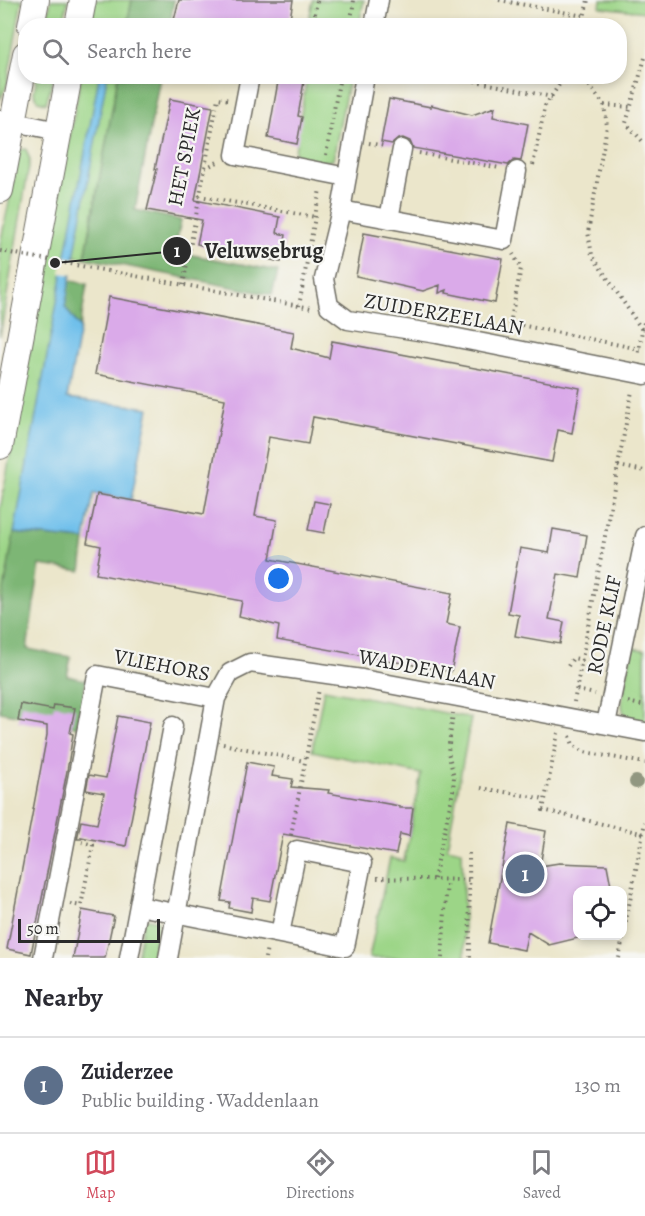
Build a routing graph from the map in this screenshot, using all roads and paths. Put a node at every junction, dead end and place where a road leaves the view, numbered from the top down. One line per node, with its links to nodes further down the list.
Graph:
1 (36, 0): 9 (main road)
2 (82, 0): 10 (main road)
3 (317, 0): 11 (path)
4 (354, 0): 12 (path)
5 (379, 0): 13 (street)
6 (499, 0): 8 (path)
7 (588, 0): 8 (path)
8 (584, 16)
9 (33, 18)
10 (79, 18)
11 (314, 18)
12 (351, 18)
13 (376, 18)
14 (645, 58): 25 (path)
15 (18, 80): 26 (main road)
16 (67, 84): 27 (main road)
17 (246, 84): 23 (street)
18 (364, 84): 28 (street, ZUIDERZEELAAN)
19 (489, 84): 22 (path)
20 (560, 84): 22 (path)
21 (588, 84): 24 (path)
22 (552, 97): 31 (path)
23 (245, 103): 32 (street); 34 (path, HET SPIEK)
24 (604, 105): 25 (path); 44 (path)
25 (631, 107): 29 (path)
26 (6, 120): 27 (street); 33 (main road)
27 (58, 131): 48 (main road)
28 (354, 140): 30 (path); 32 (street, ZUIDERZEELAAN)
29 (645, 144)
30 (402, 149): 31 (path); 37 (street)
31 (518, 171): 38 (street)
32 (347, 177): 35 (street, ZUIDERZEELAAN)
33 (0, 190)
34 (200, 196): 36 (path); 40 (path, HET SPIEK)
35 (341, 210): 37 (street); 45 (street, ZUIDERZEELAAN)
36 (315, 217)
37 (389, 219): 38 (street)
38 (504, 240): 43 (path)
39 (0, 251): 40 (path, bridge)
40 (183, 285): 41 (path)
41 (298, 306)
42 (645, 319): 44 (path)
43 (510, 323): 45 (path); 46 (path)
44 (642, 330): 46 (path)
45 (505, 347): 47 (street, ZUIDERZEELAAN)
46 (640, 349): 47 (path)
47 (640, 374): 49 (path)
48 (0, 446)
49 (618, 466): 50 (path); 52 (path)
50 (645, 471)
51 (645, 536): 58 (street, RODE KLIF)
52 (583, 660): 53 (path); 57 (path)
53 (568, 666)
54 (322, 673): 55 (street, WADDENLAAN); 56 (street, WADDENLAAN); 62 (path)
55 (216, 698): 61 (street, VLIEHORS); 79 (street, VLIEHORS)
56 (456, 698): 57 (street, WADDENLAAN); 72 (path)
57 (566, 718): 58 (street, WADDENLAAN); 63 (path); 65 (path)
58 (606, 724): 60 (street, WADDENLAAN)
59 (173, 726): 76 (street)
60 (645, 732)
61 (208, 741): 62 (path); 77 (street, VLIEHORS)
62 (304, 760): 69 (path)
63 (645, 763)
64 (481, 788): 65 (path)
65 (545, 799): 67 (path)
66 (645, 822): 67 (path)
67 (644, 834): 84 (path)
68 (82, 843): 75 (path)
69 (297, 850): 71 (street); 78 (street)
70 (469, 853): 74 (path)
71 (359, 878): 72 (path); 78 (street)
72 (434, 879): 73 (path)
73 (447, 880): 74 (path); 82 (path)
74 (469, 880): 83 (path)
75 (70, 904)
76 (139, 906): 77 (street); 80 (street)
77 (177, 913): 78 (street); 81 (street, VLIEHORS)
78 (280, 934)
79 (43, 958)
80 (129, 958)
81 (168, 958)
82 (442, 958)
83 (470, 958)
84 (619, 958)

